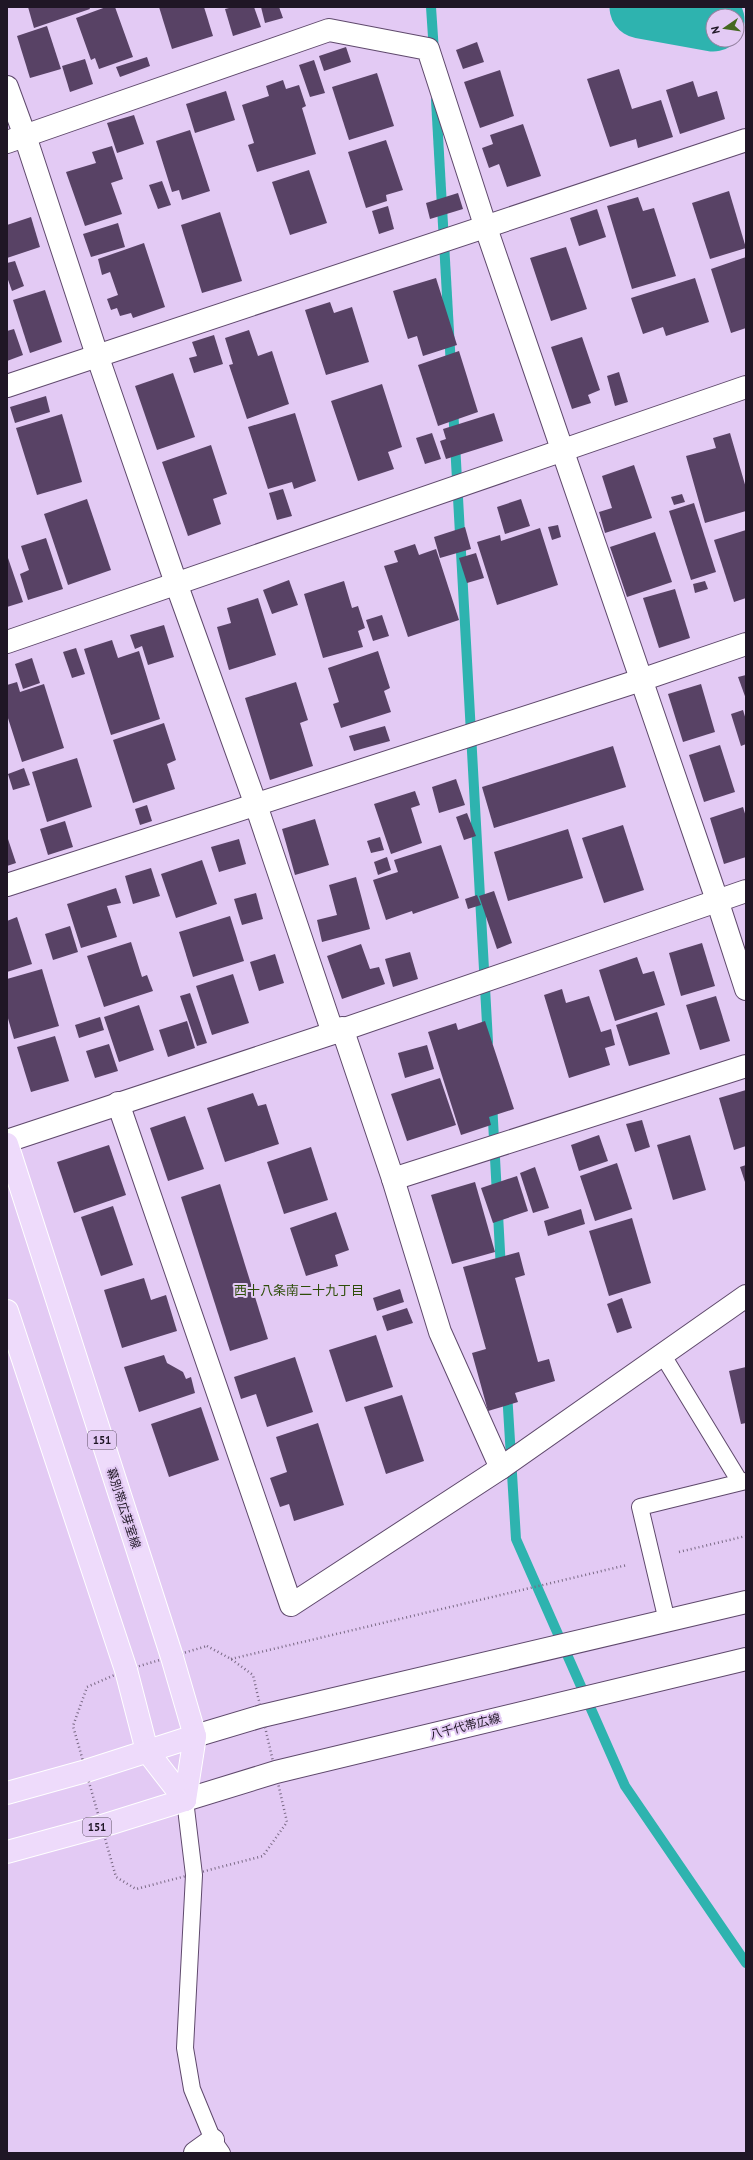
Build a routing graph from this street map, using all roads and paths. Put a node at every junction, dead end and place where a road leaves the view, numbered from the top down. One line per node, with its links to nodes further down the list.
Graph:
1 (7, 87): 2 (street)
2 (16, 139): 4 (street); 5 (street)
3 (746, 140): 4 (street)
4 (486, 228): 5 (street); 8 (street)
5 (97, 355): 6 (street); 9 (street)
6 (7, 386)
7 (746, 387): 8 (street)
8 (563, 449): 9 (street); 12 (street)
9 (176, 583): 10 (street); 13 (street)
10 (7, 642)
11 (746, 644): 12 (street)
12 (640, 680): 13 (street); 16 (street)
13 (256, 805): 14 (street); 18 (street)
14 (7, 885)
15 (746, 891): 16 (street)
16 (717, 900): 17 (street); 18 (street)
17 (746, 989)
18 (338, 1030): 20 (street); 23 (street)
19 (746, 1066): 23 (street)
20 (118, 1103): 21 (street); 27 (street)
21 (7, 1141)
22 (7, 1144): 35 (main road, 幕別帯広芽室線 / 151)
23 (393, 1179): 27 (street)
24 (746, 1296): 26 (street)
25 (7, 1311): 36 (main road)
26 (662, 1354): 27 (street); 28 (lane)
27 (501, 1468)
28 (743, 1482): 30 (lane)
29 (746, 1536): 30 (path)
30 (652, 1559): 32 (lane); 34 (path)
31 (746, 1602): 32 (street)
32 (667, 1620): 35 (street)
33 (746, 1658): 38 (street, 八千代帯広線)
34 (231, 1659)
35 (195, 1736): 36 (main road); 38 (main road, 幕別帯広芽室線 / 151)
36 (147, 1751): 37 (main road); 38 (main road)
37 (7, 1793)
38 (185, 1800): 39 (main road, 151); 40 (lane)
39 (7, 1852)
40 (218, 2147): 41 (street)
41 (195, 2153)

